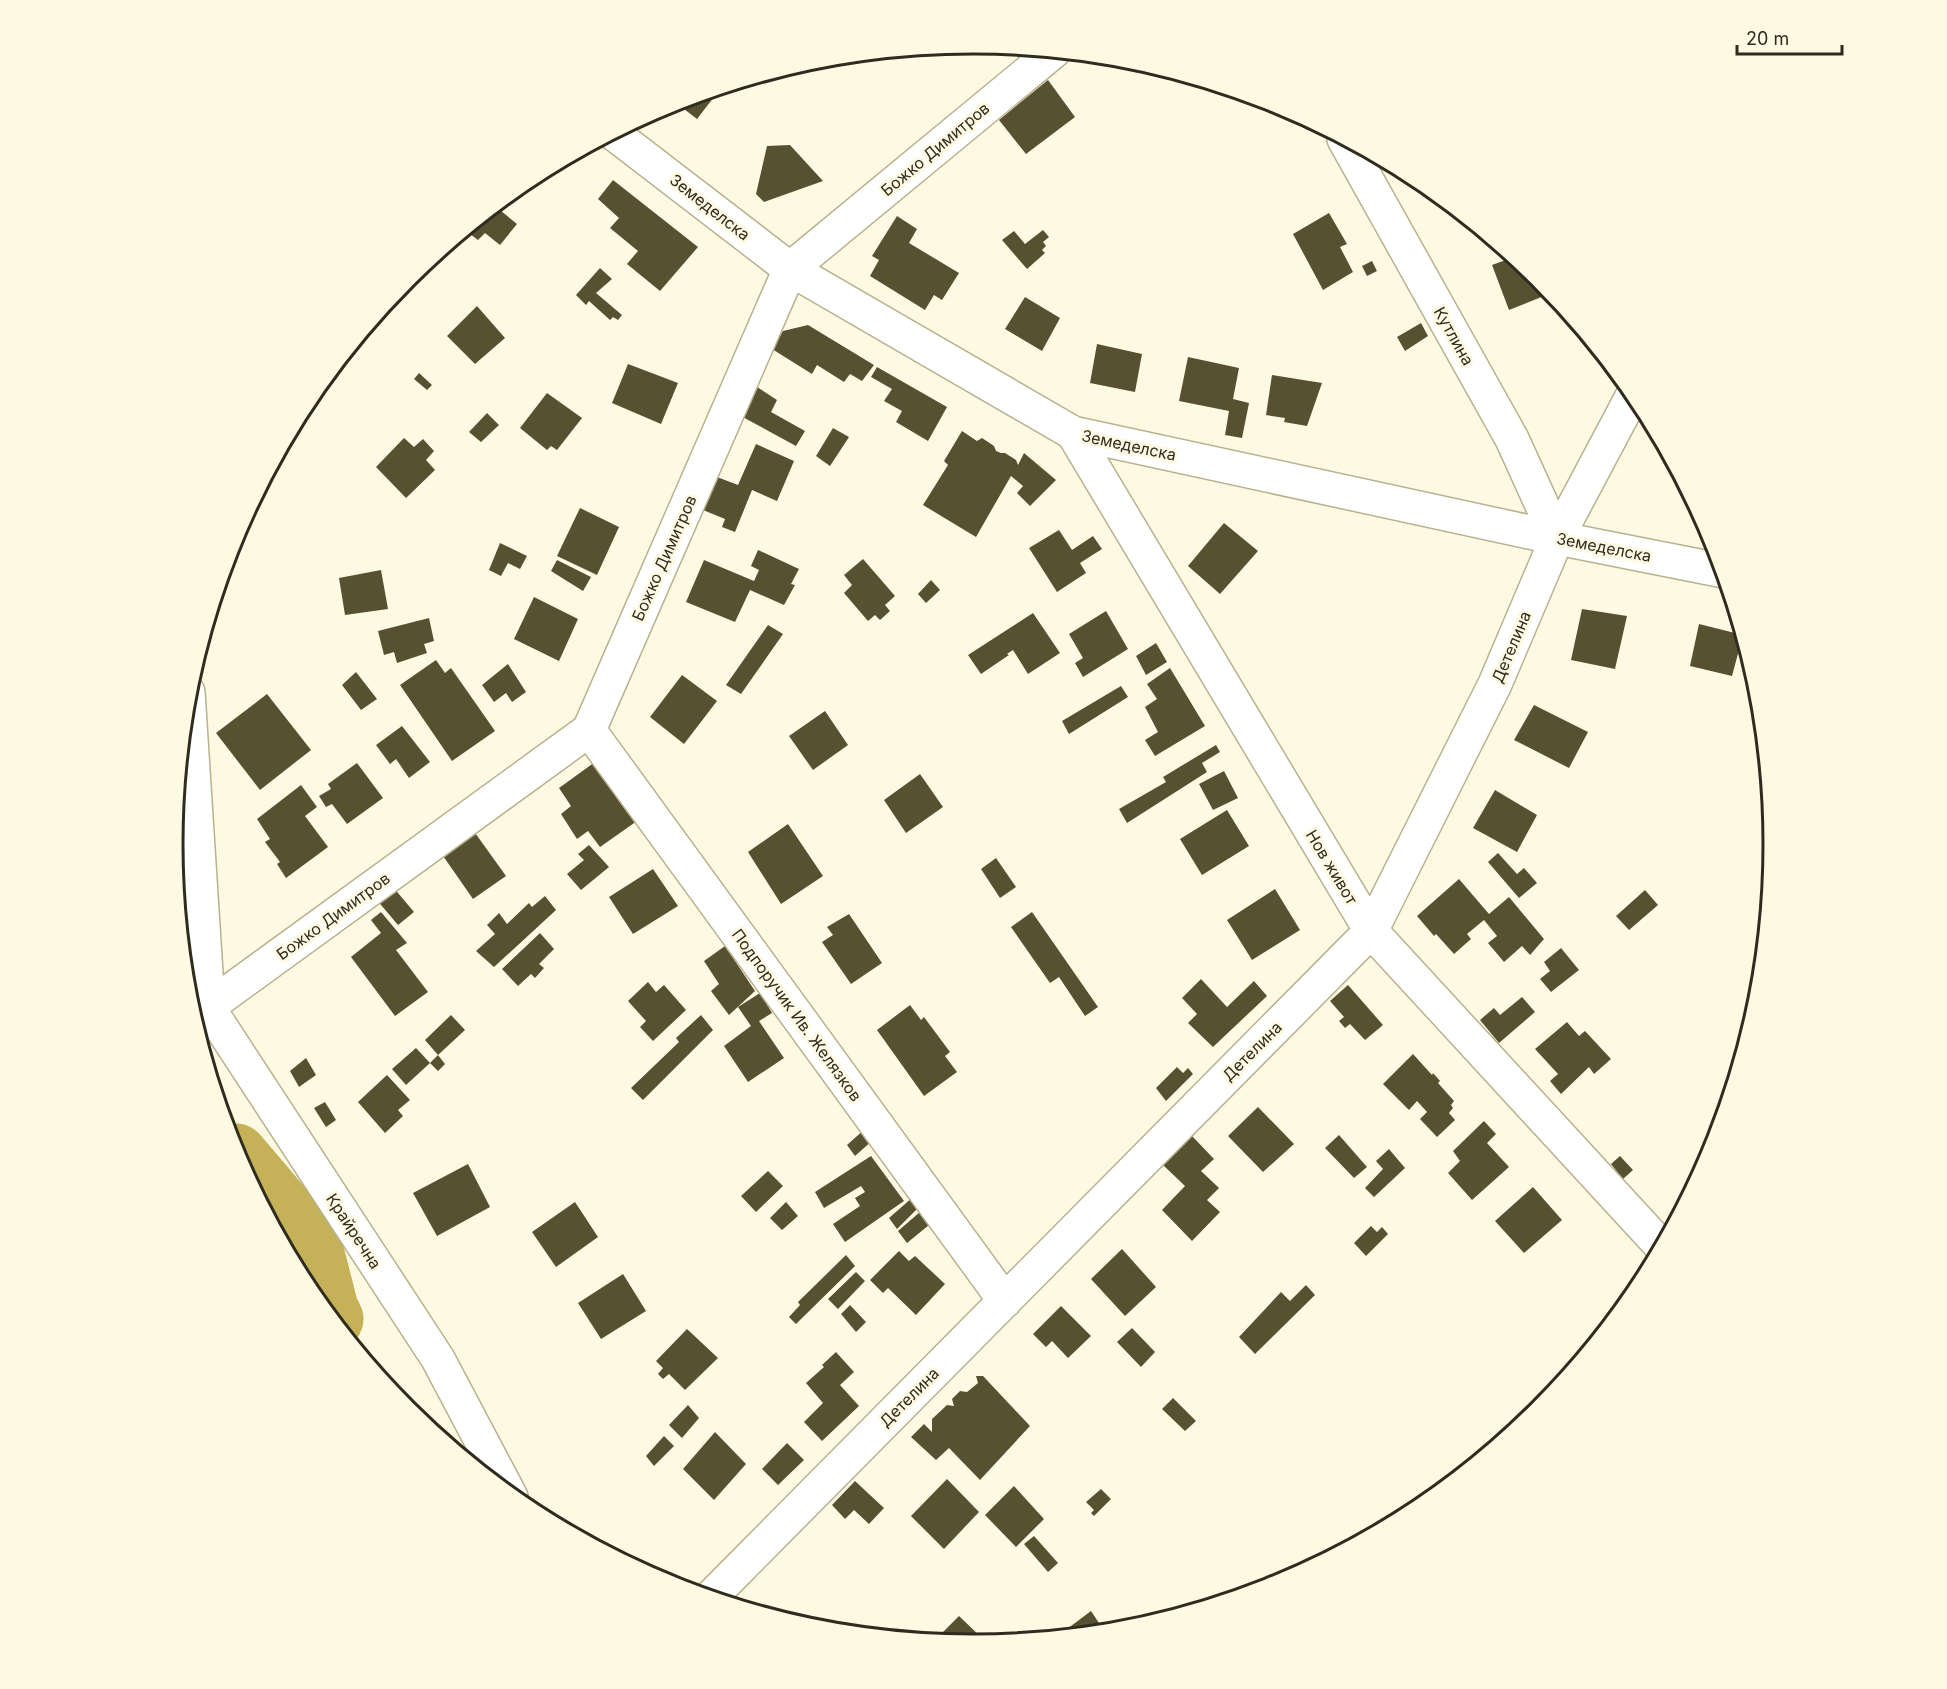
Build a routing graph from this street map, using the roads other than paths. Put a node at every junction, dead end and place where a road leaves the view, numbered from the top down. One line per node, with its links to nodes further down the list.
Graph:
1 (1046, 58): 4 (street, Божко Димитров)
2 (620, 138): 4 (street, Земеделска)
3 (1351, 151): 7 (street, Кутлина)
4 (790, 269): 6 (street, Земеделска); 9 (street, Божко Димитров)
5 (1629, 402): 7 (street, Детелина)
6 (1073, 433): 7 (street, Земеделска); 11 (street, Нов живот)
7 (1557, 538): 8 (street, Земеделска); 11 (street, Детелина)
8 (1714, 569)
9 (589, 730): 13 (street, Божко Димитров); 15 (street, Подпоручик Ив. Желязков)
10 (191, 736): 13 (street)
11 (1371, 931): 14 (street, Нов живот); 15 (street, Детелина)
12 (197, 990): 13 (street, Крайречна)
13 (208, 1007): 16 (street, Крайречна)
14 (1657, 1242)
15 (1005, 1301): 17 (street, Детелина)
16 (503, 1480)
17 (716, 1592)

